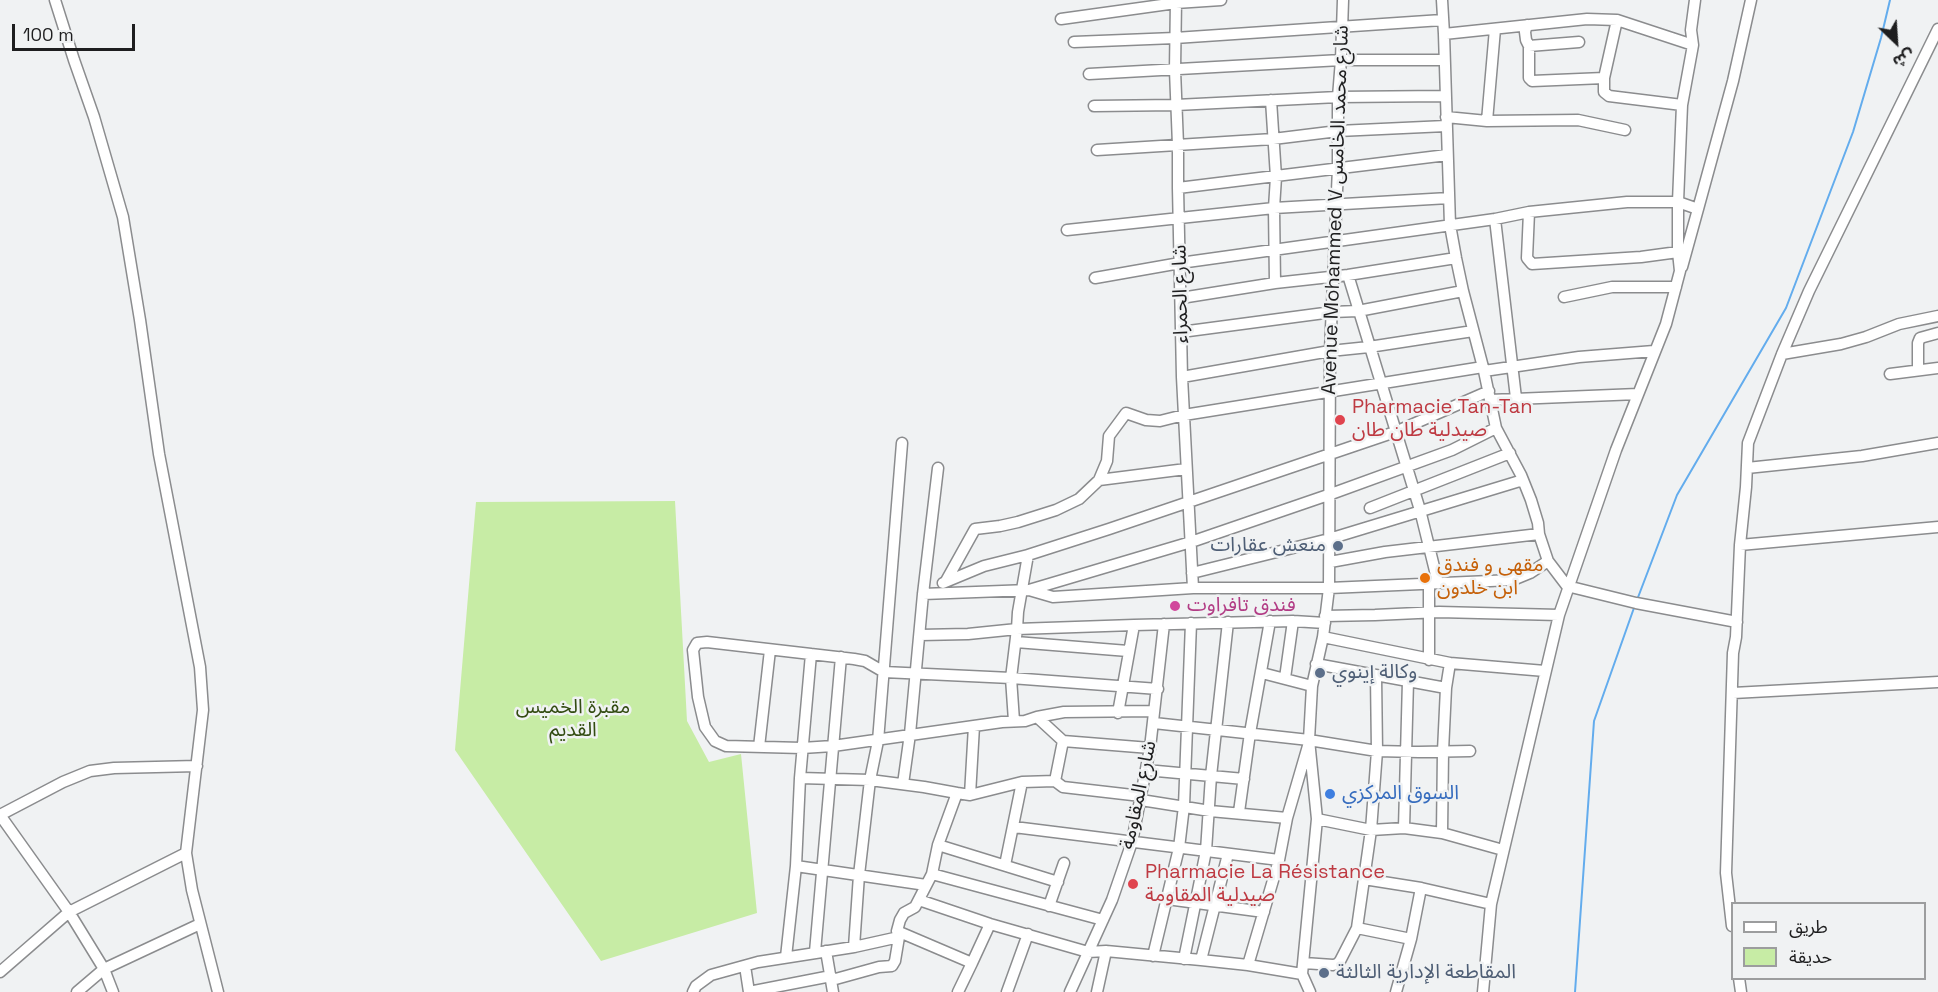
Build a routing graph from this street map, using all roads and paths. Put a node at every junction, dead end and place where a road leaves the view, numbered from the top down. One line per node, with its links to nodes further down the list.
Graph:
1 (55, 0): 179 (street)
2 (1221, 0): 7 (street)
3 (1343, 0): 12 (street, Avenue Mohammed V شارع محمد الخامس)
4 (1442, 0): 9 (street)
5 (1695, 0): 19 (street)
6 (1750, 0): 47 (street)
7 (1176, 1): 8 (street); 16 (street, شارع الحمراء)
8 (1061, 19)
9 (1442, 20): 12 (street); 15 (street)
10 (1617, 20): 11 (street); 19 (street); 25 (street)
11 (1527, 25): 13 (street); 20 (street)
12 (1342, 27): 16 (street); 21 (street, Avenue Mohammed V شارع محمد الخامس)
13 (1495, 29): 15 (street); 32 (street)
14 (1938, 29): 76 (street)
15 (1444, 34): 22 (street)
16 (1175, 38): 17 (street); 23 (street, شارع الحمراء)
17 (1074, 42)
18 (1578, 42): 20 (street)
19 (1693, 45): 30 (street)
20 (1529, 46): 25 (street)
21 (1341, 60): 22 (street); 23 (street); 26 (street, Avenue Mohammed V شارع محمد الخامس)
22 (1444, 60): 27 (street)
23 (1175, 70): 24 (street); 29 (street, شارع الحمراء)
24 (1089, 74)
25 (1604, 78): 30 (street)
26 (1338, 96): 27 (street); 28 (street); 35 (street, Avenue Mohammed V شارع محمد الخامس)
27 (1445, 96): 33 (street)
28 (1271, 100): 29 (street); 36 (street)
29 (1176, 105): 31 (street); 37 (street, شارع الحمراء)
30 (1682, 105): 44 (street)
31 (1094, 106)
32 (1487, 121): 33 (street); 34 (street)
33 (1446, 122): 35 (street); 39 (street)
34 (1625, 130)
35 (1338, 131): 36 (street); 40 (street, Avenue Mohammed V شارع محمد الخامس)
36 (1273, 140): 37 (street); 41 (street)
37 (1178, 145): 38 (street); 42 (street, شارع الحمراء)
38 (1097, 150)
39 (1448, 155): 40 (street); 43 (street)
40 (1338, 168): 41 (street); 45 (street, Avenue Mohammed V شارع محمد الخامس)
41 (1276, 177): 42 (street); 46 (street)
42 (1178, 188): 49 (street, شارع الحمراء)
43 (1449, 198): 45 (street); 51 (street)
44 (1678, 202): 47 (street); 48 (street); 55 (street)
45 (1336, 203): 46 (street); 53 (street, Avenue Mohammed V شارع محمد الخامس)
46 (1274, 208): 49 (street); 54 (street)
47 (1698, 209): 58 (street)
48 (1529, 212): 50 (street); 55 (street)
49 (1179, 217): 52 (street); 57 (street, شارع الحمراء)
50 (1495, 219): 51 (street); 77 (street)
51 (1450, 225): 53 (street); 56 (street)
52 (1066, 230)
53 (1334, 240): 54 (street); 60 (street, Avenue Mohammed V شارع محمد الخامس)
54 (1274, 250): 57 (street); 62 (street)
55 (1678, 252): 58 (street)
56 (1456, 258): 59 (street); 64 (street)
57 (1180, 263): 61 (street); 66 (street, شارع الحمراء)
58 (1680, 271): 63 (street)
59 (1348, 275): 60 (street); 67 (street)
60 (1334, 276): 62 (street); 68 (street, Avenue Mohammed V شارع محمد الخامس)
61 (1095, 278)
62 (1275, 283): 66 (street)
63 (1676, 287): 65 (street); 75 (street)
64 (1463, 291): 67 (street); 70 (street)
65 (1564, 297)
66 (1181, 298): 71 (street, شارع الحمراء)
67 (1358, 311): 68 (street); 73 (street)
68 (1332, 312): 71 (street); 74 (street, Avenue Mohammed V شارع محمد الخامس)
69 (1938, 316): 76 (street)
70 (1473, 331): 73 (street); 79 (street)
71 (1181, 332): 82 (street, شارع الحمراء)
72 (1938, 333): 80 (street)
73 (1369, 347): 74 (street); 83 (street)
74 (1330, 351): 82 (street); 84 (street, Avenue Mohammed V شارع محمد الخامس)
75 (1654, 351): 77 (street); 85 (street)
76 (1782, 354): 97 (street)
77 (1512, 366): 79 (street); 87 (street)
78 (1938, 368): 80 (street)
79 (1483, 369): 83 (street); 86 (street)
80 (1918, 370): 81 (street)
81 (1890, 374)
82 (1182, 377): 88 (street, شارع الحمراء)
83 (1381, 383): 84 (street); 90 (street)
84 (1331, 392): 88 (street); 94 (street, Avenue Mohammed V شارع محمد الخامس)
85 (1638, 394): 87 (street); 118 (street)
86 (1490, 396): 87 (street); 89 (street); 90 (street)
87 (1516, 398)
88 (1184, 415): 98 (street, شارع الحمراء); 99 (street)
89 (1496, 428): 93 (street); 95 (street)
90 (1395, 432): 94 (street); 95 (street)
91 (902, 443): 145 (street)
92 (1938, 443): 97 (street)
93 (1510, 453): 100 (street); 101 (street)
94 (1330, 454): 102 (street, Avenue Mohammed V شارع محمد الخامس); 103 (street)
95 (1406, 466): 101 (street); 102 (street)
96 (938, 468): 122 (street)
97 (1747, 468): 110 (street)
98 (1186, 470): 99 (street); 103 (street, شارع الحمراء)
99 (1099, 480): 116 (street)
100 (1523, 480): 105 (street); 107 (street)
101 (1414, 490): 104 (street); 105 (street)
102 (1331, 494): 108 (street, Avenue Mohammed V شارع محمد الخامس); 109 (street)
103 (1189, 502): 109 (street, شارع الحمراء); 112 (street)
104 (1370, 508)
105 (1420, 510): 108 (street); 111 (street)
106 (1938, 527): 110 (street)
107 (1539, 534): 111 (street); 113 (street)
108 (1329, 539): 114 (street, Avenue Mohammed V شارع محمد الخامس); 115 (street)
109 (1191, 542): 115 (street, شارع الحمراء); 121 (street)
110 (1740, 545): 129 (street)
111 (1429, 548): 114 (street); 117 (street)
112 (1028, 555): 116 (street); 121 (street)
113 (1548, 561): 117 (street); 118 (street)
114 (1330, 562): 120 (street, Avenue Mohammed V شارع محمد الخامس)
115 (1192, 573): 119 (street, شارع الحمراء)
116 (946, 580): 122 (street)
117 (1434, 583): 120 (street); 123 (street)
118 (1568, 586): 124 (street); 129 (street)
119 (1193, 588): 120 (street); 121 (street)
120 (1329, 588): 125 (street, Avenue Mohammed V شارع محمد الخامس)
121 (1025, 590): 122 (street); 133 (street)
122 (927, 594): 134 (street)
123 (1429, 612): 124 (street); 125 (street); 141 (street)
124 (1559, 615): 144 (street)
125 (1325, 619): 127 (street); 135 (street, Avenue Mohammed V شارع محمد الخامس)
126 (1270, 621): 127 (street); 128 (street); 147 (street)
127 (1293, 621): 150 (street)
128 (1228, 622): 130 (street); 165 (street)
129 (1737, 622): 157 (street)
130 (1191, 623): 131 (street); 164 (street)
131 (1164, 624): 132 (street); 156 (street, شارع المقاومة)
132 (1134, 625): 133 (street); 138 (street)
133 (1017, 629): 134 (street); 136 (street)
134 (920, 635): 146 (street)
135 (1323, 637): 141 (street); 143 (street, Avenue Mohammed V شارع محمد الخامس)
136 (1016, 642): 138 (street); 149 (street)
137 (770, 650): 139 (street); 172 (street); 172 (street)
138 (1128, 651): 153 (street)
139 (811, 654): 140 (street); 173 (street)
140 (841, 657): 145 (street); 171 (street)
141 (1429, 660): 142 (street)
142 (1450, 663): 144 (street); 155 (street)
143 (1316, 664): 148 (street); 154 (street, Avenue Mohammed V شارع محمد الخامس)
144 (1545, 671): 205 (street)
145 (884, 672): 146 (street); 169 (street)
146 (915, 673): 149 (street); 167 (street)
147 (1262, 673): 150 (street); 166 (street)
148 (1376, 676): 151 (street); 175 (street)
149 (1011, 678): 153 (street); 161 (street)
150 (1285, 678): 154 (street)
151 (1408, 681): 155 (street); 176 (street)
152 (1938, 682): 157 (street)
153 (1122, 686): 156 (street); 159 (street)
154 (1312, 686): 168 (street, Avenue Mohammed V شارع محمد الخامس)
155 (1446, 688): 177 (street)
156 (1158, 689): 158 (street, شارع المقاومة)
157 (1733, 693): 228 (street)
158 (1154, 711): 159 (street); 162 (street, شارع المقاومة)
159 (1118, 713): 160 (street)
160 (1037, 717): 161 (street); 170 (street)
161 (1014, 721): 163 (street)
162 (1154, 723): 164 (street); 174 (street, شارع المقاومة)
163 (974, 726): 167 (street); 191 (street)
164 (1186, 727): 165 (street); 181 (street)
165 (1216, 730): 166 (street); 182 (street)
166 (1250, 733): 168 (street); 185 (street)
167 (910, 734): 169 (street); 189 (street)
168 (1310, 740): 175 (street); 196 (street); 197 (street, Avenue Mohammed V شارع محمد الخامس)
169 (878, 741): 171 (street); 186 (street)
170 (1063, 741): 174 (street); 187 (street)
171 (833, 746): 173 (street); 184 (street)
172 (759, 747): 173 (street)
173 (802, 748): 183 (street)
174 (1150, 748): 180 (street, شارع المقاومة)
175 (1377, 751): 176 (street); 200 (street)
176 (1406, 751): 177 (street); 199 (street)
177 (1443, 751): 178 (street); 201 (street)
178 (1470, 751)
179 (197, 766): 207 (street); 226 (street)
180 (1146, 770): 181 (street); 192 (street, شارع المقاومة)
181 (1185, 774): 182 (street); 193 (street)
182 (1211, 776): 185 (street); 194 (street)
183 (800, 778): 184 (street); 212 (street)
184 (831, 778): 186 (street); 213 (street)
185 (1244, 779): 195 (street)
186 (870, 780): 189 (street); 214 (street)
187 (1055, 781): 188 (street); 192 (street)
188 (1022, 782): 191 (street); 198 (street)
189 (903, 784): 190 (street)
190 (957, 794): 191 (street); 203 (street)
191 (970, 795)
192 (1141, 798): 193 (street); 202 (street, شارع المقاومة)
193 (1184, 806): 194 (street); 204 (street)
194 (1210, 811): 195 (street); 206 (street)
195 (1239, 813): 196 (street)
196 (1287, 818): 209 (street)
197 (1317, 819): 200 (street); 248 (street, Avenue Mohammed V شارع محمد الخامس)
198 (1014, 827): 202 (street); 211 (street)
199 (1404, 828): 200 (street); 201 (street)
200 (1371, 830): 216 (street)
201 (1442, 833): 205 (street)
202 (1132, 842): 204 (street); 229 (street, شارع المقاومة)
203 (938, 845): 211 (street); 215 (street)
204 (1179, 848): 206 (street); 220 (street)
205 (1503, 850): 223 (street)
206 (1206, 851): 208 (street); 222 (street)
207 (186, 853): 226 (street); 230 (street)
208 (1228, 854): 209 (street); 225 (street)
209 (1279, 860): 227 (street)
210 (1064, 862): 217 (street)
211 (1005, 865): 217 (street)
212 (796, 866): 213 (street); 241 (street)
213 (822, 870): 214 (street); 238 (street)
214 (859, 874): 218 (street); 236 (street)
215 (932, 874): 218 (street); 224 (street)
216 (1364, 879): 219 (street); 232 (street)
217 (1058, 882): 224 (street)
218 (926, 885): 221 (street)
219 (1421, 888): 223 (street); 235 (street)
220 (1167, 899): 222 (street); 240 (street)
221 (919, 900): 231 (street); 233 (street)
222 (1196, 903): 225 (street); 242 (street)
223 (1491, 904): 263 (street)
224 (1049, 906): 229 (street)
225 (1216, 906): 227 (street); 243 (street)
226 (69, 912): 247 (street); 249 (street)
227 (1264, 912): 245 (street)
228 (1731, 917)
229 (1103, 920): 239 (street, شارع المقاومة)
230 (200, 924): 247 (street); 253 (street)
231 (990, 924): 234 (street); 244 (street)
232 (1357, 928): 235 (street); 248 (street)
233 (898, 934): 236 (street); 244 (street); 250 (street)
234 (1028, 934): 239 (street); 258 (street)
235 (1411, 939): 262 (street)
236 (854, 947): 238 (street)
237 (1106, 951): 239 (street); 240 (street); 260 (street)
238 (820, 952): 241 (street); 250 (street)
239 (1088, 952): 259 (street, شارع المقاومة)
240 (1153, 956): 242 (street)
241 (786, 957): 246 (street)
242 (1184, 958): 243 (street)
243 (1201, 960): 245 (street)
244 (972, 963): 257 (street)
245 (1248, 965): 248 (street)
246 (745, 966): 254 (street); 255 (street)
247 (104, 969): 251 (street); 252 (street)
248 (1303, 969): 261 (street, Avenue Mohammed V شارع محمد الخامس)
249 (0, 972)
250 (831, 978): 255 (street); 256 (street)
251 (77, 992)
252 (113, 992)
253 (218, 992)
254 (693, 992)
255 (749, 992)
256 (833, 992)
257 (958, 992)
258 (1007, 992)
259 (1070, 992)
260 (1097, 992)
261 (1310, 992)
262 (1396, 992)
263 (1483, 992)

